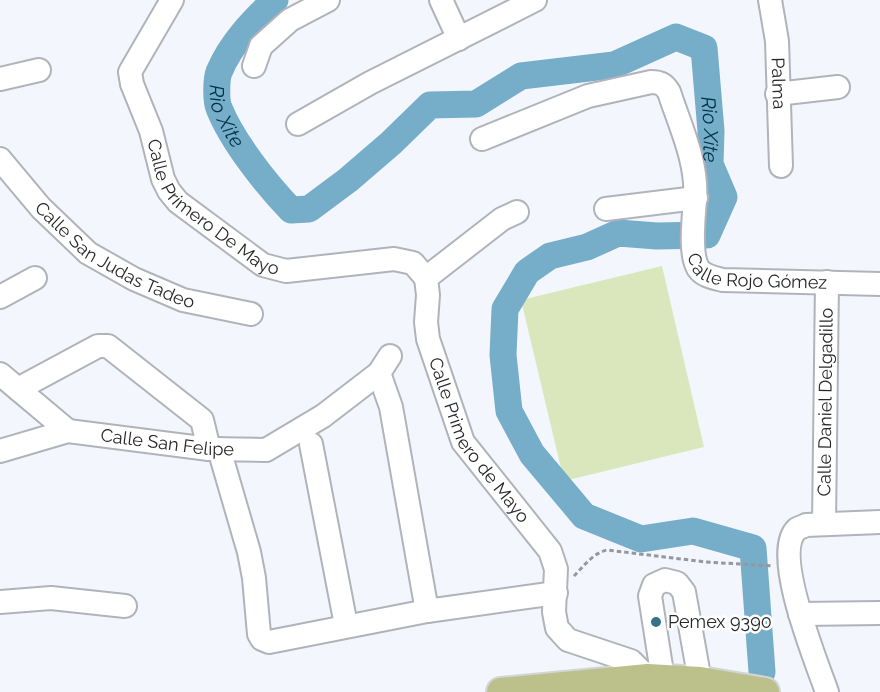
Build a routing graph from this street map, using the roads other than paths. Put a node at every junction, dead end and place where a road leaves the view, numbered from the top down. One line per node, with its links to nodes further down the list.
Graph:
1 (172, 0): 20 (street, Calle Primero De Mayo)
2 (328, 0): 7 (street)
3 (441, 0): 6 (street)
4 (535, 0): 6 (street)
5 (770, 0): 11 (street, Palma)
6 (459, 39): 12 (street)
7 (254, 66)
8 (39, 70): 9 (street)
9 (0, 79)
10 (838, 87): 11 (street)
11 (777, 94): 15 (street, Palma)
12 (298, 124)
13 (482, 139): 16 (street, Calle Rojo Gómez)
14 (0, 159): 24 (street, Calle San Judas Tadeo)
15 (780, 166)
16 (695, 208): 17 (street); 21 (street, Calle Rojo Gómez)
17 (606, 209)
18 (517, 212): 20 (street)
19 (35, 278): 23 (street)
20 (426, 278): 33 (street, Calle Primero de Mayo)
21 (827, 282): 22 (street, Calle Rojo Gómez); 32 (street, Calle Daniel Delgadillo)
22 (880, 284)
23 (0, 297)
24 (251, 314)
25 (0, 374): 26 (street)
26 (18, 389): 27 (street); 28 (street)
27 (68, 430): 28 (street, Calle San Felipe); 30 (street, Calle San Felipe)
28 (214, 449): 29 (street, Calle San Felipe); 39 (street)
29 (266, 450): 36 (street); 39 (street, Calle San Felipe)
30 (0, 451)
31 (880, 522): 32 (street)
32 (824, 524): 38 (street)
33 (556, 593): 36 (street); 40 (street, Calle Primero de Mayo)
34 (0, 602): 35 (street)
35 (125, 606)
36 (427, 611): 39 (street)
37 (880, 613): 38 (street)
38 (800, 614): 44 (street)
39 (346, 625)
40 (656, 679): 41 (main road); 41 (street); 42 (main road)
41 (700, 681): 43 (main road)
42 (501, 692)
43 (765, 692)
44 (827, 692)

